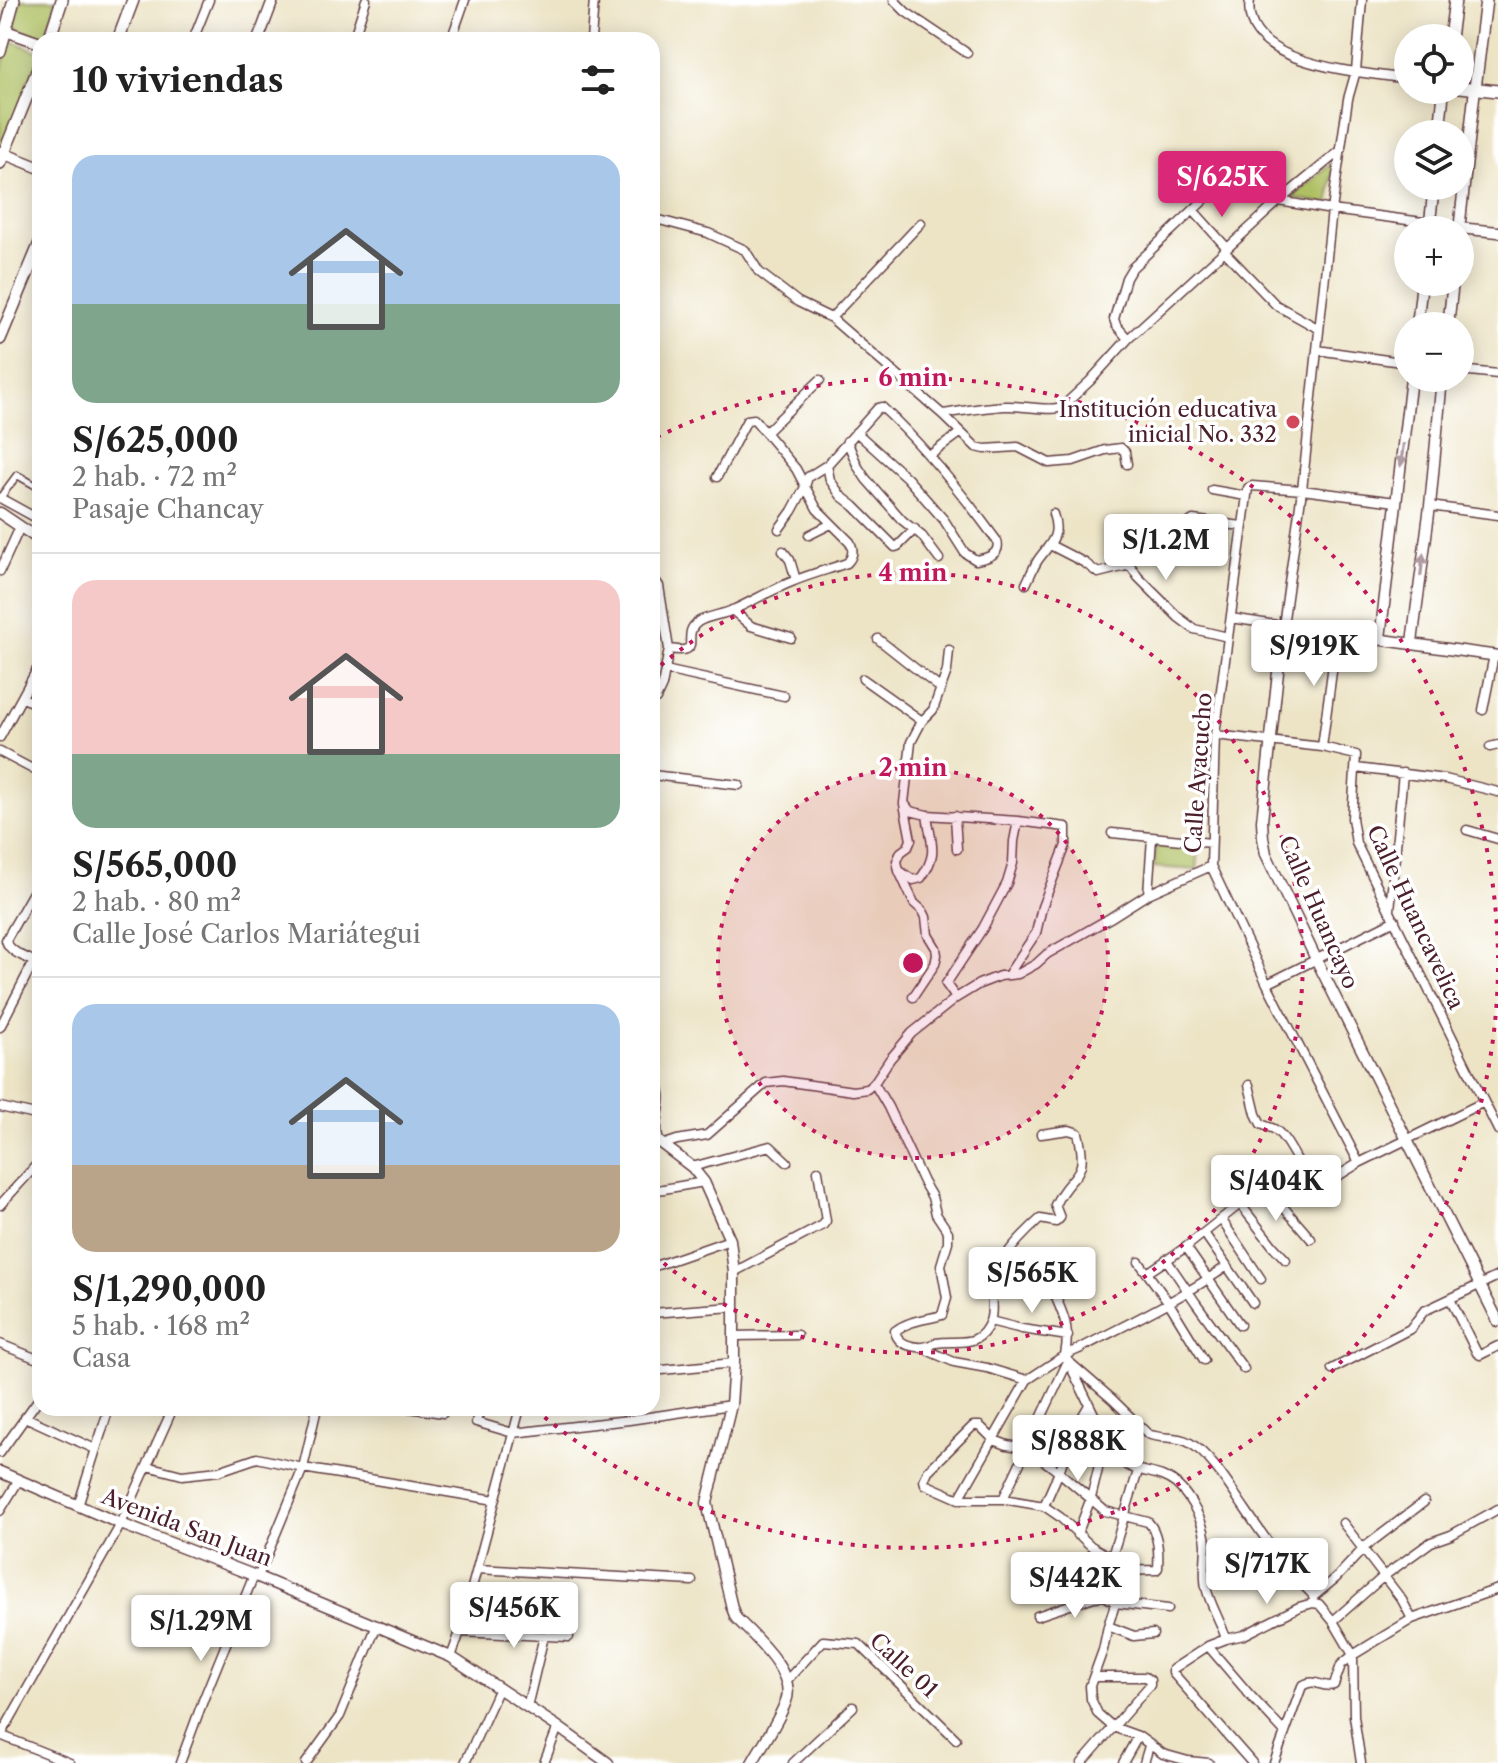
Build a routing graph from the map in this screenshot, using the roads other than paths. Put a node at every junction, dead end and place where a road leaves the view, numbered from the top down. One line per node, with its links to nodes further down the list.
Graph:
1 (14, 0): 15 (main road)
2 (62, 0): 16 (main road)
3 (133, 0): 17 (main road)
4 (209, 0): 18 (street)
5 (273, 0): 19 (street)
6 (366, 0): 20 (street)
7 (465, 0): 21 (street)
8 (594, 0): 22 (street)
9 (894, 0): 25 (street)
10 (1250, 0): 26 (street)
11 (1362, 0): 26 (street, Calle Huancayo)
12 (1455, 0): 14 (main road)
13 (1486, 0): 29 (main road)
14 (1452, 24)
15 (3, 30): 23 (street); 24 (main road)
16 (52, 32)
17 (121, 32)
18 (196, 32)
19 (261, 32)
20 (356, 32)
21 (454, 32)
22 (592, 32)
23 (32, 40)
24 (0, 51)
25 (967, 53)
26 (1356, 71): 27 (street); 31 (street, Calle Huancayo)
27 (1394, 77)
28 (32, 83): 32 (main road)
29 (1475, 88): 30 (main road); 38 (street)
30 (1498, 91)
31 (1341, 150): 35 (street); 37 (street, Calle Huancayo)
32 (1, 156): 34 (street)
33 (1252, 158): 36 (street)
34 (32, 166)
35 (1279, 201): 37 (street); 44 (street)
36 (1193, 210): 44 (street); 49 (street)
37 (1332, 210): 40 (street); 47 (street, Calle Huancayo)
38 (1460, 216)
39 (660, 220): 46 (street)
40 (1394, 220)
41 (921, 223): 46 (street)
42 (1474, 230): 43 (street)
43 (1498, 232)
44 (1226, 250): 47 (street); 49 (street)
45 (32, 262): 48 (main road)
46 (831, 318): 57 (street)
47 (1319, 329): 50 (street, Calle Huancayo)
48 (0, 339)
49 (1128, 339): 57 (street)
50 (1317, 350): 51 (street); 69 (street, Calle Huancayo)
51 (1394, 361)
52 (1474, 371): 53 (street)
53 (1498, 374)
54 (820, 380): 58 (street)
55 (1409, 392): 72 (street, one-way to 72)
56 (1441, 392): 73 (street)
57 (942, 414): 60 (street)
58 (766, 432): 65 (street); 67 (street)
59 (856, 432): 61 (street); 62 (street); 62 (street)
60 (960, 433): 62 (street); 63 (street)
61 (847, 441): 64 (street); 83 (street)
62 (929, 456)
63 (1127, 464)
64 (827, 465): 67 (street); 83 (street)
65 (717, 477)
66 (32, 483): 71 (street)
67 (805, 487): 78 (street); 82 (street)
68 (1212, 490): 70 (street)
69 (1302, 490): 70 (street); 72 (street); 99 (street, Calle Huancayo)
70 (1246, 496): 80 (street, Calle Ayacucho)
71 (0, 498): 77 (street)
72 (1396, 502): 103 (street)
73 (1430, 506): 76 (street); 105 (street, one-way to 73)
74 (0, 513): 81 (street)
75 (1053, 514): 86 (street)
76 (1498, 515)
77 (32, 516)
78 (831, 524): 85 (street); 92 (street)
79 (1112, 526): 87 (street)
80 (1242, 526): 87 (street); 98 (street, Calle Ayacucho)
81 (20, 527): 84 (street); 91 (street)
82 (779, 529)
83 (915, 529): 89 (street)
84 (32, 535)
85 (809, 535)
86 (1050, 545): 90 (street); 93 (street)
87 (1125, 547): 90 (street)
88 (783, 551): 92 (street)
89 (939, 559)
90 (1130, 565): 101 (street)
91 (0, 571)
92 (796, 580): 95 (street)
93 (1026, 584)
94 (660, 593): 97 (street)
95 (732, 610): 102 (street); 106 (street)
96 (660, 612): 97 (street)
97 (663, 613): 106 (street)
98 (1231, 618): 99 (street); 101 (street, Calle Ayacucho)
99 (1283, 626): 100 (street); 121 (street, Calle Huancayo)
100 (1337, 634): 103 (street); 122 (street)
101 (1228, 637): 119 (street, Calle Ayacucho)
102 (791, 638)
103 (1380, 638): 105 (street)
104 (878, 639): 112 (street)
105 (1412, 642): 108 (street)
106 (669, 649): 109 (street)
107 (949, 650): 112 (street)
108 (1496, 655): 117 (street)
109 (665, 670): 113 (street); 114 (street)
110 (32, 679): 115 (street)
111 (863, 679): 118 (street)
112 (940, 688): 118 (street)
113 (660, 690)
114 (784, 696)
115 (22, 697): 116 (street); 120 (street)
116 (32, 703)
117 (1483, 710)
118 (922, 721): 130 (street)
119 (1215, 735): 121 (street); 138 (street, Calle Ayacucho)
120 (0, 737)
121 (1270, 741): 122 (street); 146 (street, Calle Huancayo)
122 (1322, 747): 124 (street, Calle Huancavelica)
123 (0, 752): 125 (street)
124 (1356, 768): 126 (street); 144 (street, Calle Huancavelica)
125 (32, 769)
126 (1403, 773): 129 (street); 144 (street)
127 (660, 776): 128 (street)
128 (739, 785)
129 (1498, 792)
130 (904, 803): 131 (street); 141 (street)
131 (927, 815): 132 (street); 141 (street)
132 (955, 816): 133 (street); 139 (street)
133 (1018, 821): 149 (street); 152 (street)
134 (1467, 830): 137 (street)
135 (1112, 833): 136 (street)
136 (1152, 838): 138 (street); 143 (street)
137 (1498, 839)
138 (1211, 843): 140 (street, Calle Ayacucho)
139 (957, 849)
140 (1211, 866): 143 (street); 150 (street, Calle Ayacucho)
141 (899, 871): 151 (street)
142 (32, 894): 147 (street)
143 (1148, 894): 149 (street)
144 (1390, 911): 145 (street, Calle Huancavelica)
145 (1395, 920): 146 (street); 156 (street, Calle Huancavelica)
146 (1316, 959): 150 (street); 161 (street, Calle Huancayo)
147 (32, 960)
148 (32, 971): 153 (street)
149 (1008, 975): 152 (street)
150 (1267, 984): 166 (street, Calle Ayacucho)
151 (913, 997)
152 (956, 998): 154 (street)
153 (0, 1027)
154 (874, 1083): 163 (street); 206 (street)
155 (1249, 1085): 165 (street)
156 (1484, 1102): 159 (street, Calle Huancavelica); 161 (street)
157 (0, 1107): 158 (street)
158 (32, 1114)
159 (1498, 1130)
160 (1041, 1134): 198 (street)
161 (1406, 1139): 166 (street); 191 (street, Calle Huancayo)
162 (660, 1142): 163 (street)
163 (662, 1145): 167 (street)
164 (787, 1162): 167 (street)
165 (1297, 1162): 166 (street); 171 (street)
166 (1359, 1163)
167 (692, 1167): 170 (street)
168 (32, 1170): 174 (street)
169 (818, 1171): 185 (street)
170 (704, 1182): 172 (street); 178 (street)
171 (1268, 1185): 173 (street); 177 (street)
172 (660, 1190)
173 (1240, 1204): 175 (street); 181 (street)
174 (0, 1205)
175 (1221, 1219): 176 (street); 188 (street)
176 (1204, 1233): 179 (street); 184 (street)
177 (1311, 1239)
178 (730, 1240): 183 (street); 185 (street)
179 (1186, 1247): 180 (street); 189 (street)
180 (1166, 1259): 186 (street); 192 (street)
181 (1286, 1260)
182 (1139, 1262): 186 (street)
183 (660, 1264)
184 (1227, 1266): 189 (street); 195 (street)
185 (734, 1272): 196 (street)
186 (1147, 1273): 194 (street)
187 (1498, 1276): 191 (street)
188 (1261, 1279)
189 (1208, 1280): 192 (street); 200 (street)
190 (1051, 1286): 203 (street)
191 (1479, 1286): 193 (street); 199 (street, Calle Huancayo)
192 (1189, 1291): 194 (street); 211 (street)
193 (1450, 1299): 205 (street); 212 (street)
194 (1169, 1303): 208 (street); 209 (street)
195 (1253, 1303)
196 (733, 1307): 197 (street); 202 (street)
197 (660, 1312)
198 (990, 1321): 203 (street); 206 (street)
199 (1498, 1321)
200 (1240, 1325)
201 (797, 1335): 202 (street)
202 (733, 1336): 210 (street)
203 (1068, 1336): 208 (street)
204 (0, 1344): 207 (street)
205 (1498, 1346)
206 (922, 1348): 214 (street)
207 (32, 1357)
208 (1066, 1358): 214 (street); 216 (street); 228 (street); 259 (street)
209 (1204, 1360)
210 (734, 1363): 213 (street); 215 (street)
211 (1244, 1369)
212 (1332, 1369)
213 (660, 1370)
214 (1027, 1380): 227 (street)
215 (731, 1405): 218 (street); 277 (street)
216 (1089, 1405): 230 (street); 236 (street)
217 (32, 1408): 225 (street)
218 (660, 1415)
219 (106, 1416): 229 (street)
220 (169, 1416): 232 (street)
221 (315, 1416): 233 (street)
222 (478, 1416): 226 (street)
223 (518, 1416): 226 (street)
224 (656, 1416): 226 (street)
225 (25, 1417): 229 (street); 231 (street)
226 (513, 1433): 241 (street)
227 (994, 1440): 228 (street); 239 (street); 239 (street)
228 (1027, 1448): 236 (street); 240 (street)
229 (95, 1449): 243 (street)
230 (1110, 1449): 234 (street); 238 (street)
231 (0, 1453)
232 (147, 1466): 233 (street); 249 (street)
233 (303, 1468): 241 (street); 255 (street)
234 (1138, 1471): 247 (street); 272 (street)
235 (0, 1472): 237 (street, Avenida San Juan)
236 (1059, 1472): 238 (street); 244 (street)
237 (19, 1480): 243 (street, Avenida San Juan); 246 (street)
238 (1091, 1498): 247 (street); 250 (street)
239 (959, 1499): 240 (street)
240 (1003, 1499): 244 (street)
241 (495, 1500): 253 (street)
242 (1424, 1502): 251 (street)
243 (78, 1506): 249 (street, Avenida San Juan)
244 (1044, 1506): 250 (street)
245 (1498, 1509): 256 (street)
246 (0, 1511)
247 (1124, 1517): 252 (street); 254 (street)
248 (1343, 1523): 251 (street)
249 (121, 1524): 255 (street, Avenida San Juan); 284 (street)
250 (1077, 1535): 252 (street)
251 (1362, 1551): 256 (street); 259 (street)
252 (1110, 1557): 254 (street)
253 (477, 1569): 257 (street); 268 (street)
254 (1119, 1571): 260 (street)
255 (256, 1576): 266 (street, Avenida San Juan); 291 (street)
256 (1384, 1576): 264 (street); 265 (street)
257 (692, 1581)
258 (1498, 1589): 264 (street)
259 (1314, 1596): 261 (street)
260 (1116, 1603): 262 (street); 263 (street); 267 (street)
261 (1299, 1607): 265 (street); 272 (street)
262 (1168, 1609)
263 (1037, 1616)
264 (1412, 1619): 274 (street)
265 (1333, 1621): 274 (street)
266 (377, 1625): 275 (street, Avenida San Juan); 292 (street)
267 (1108, 1626): 269 (street); 276 (street)
268 (460, 1632): 270 (street); 275 (street)
269 (1153, 1634)
270 (544, 1636): 271 (street); 279 (street)
271 (569, 1637)
272 (1226, 1639): 273 (street)
273 (1208, 1646): 283 (street); 302 (street)
274 (1353, 1655): 283 (street); 304 (street)
275 (451, 1657): 278 (street, Avenida San Juan)
276 (1094, 1677): 282 (street); 282 (street)
277 (787, 1680): 286 (street, Calle 01); 296 (street)
278 (499, 1688): 279 (street, Avenida San Juan); 293 (street)
279 (527, 1707): 281 (street, Avenida San Juan)
280 (853, 1707): 297 (street)
281 (558, 1727): 294 (street); 295 (street, Avenida San Juan)
282 (1113, 1727): 285 (street); 298 (street)
283 (1285, 1733): 303 (street)
284 (0, 1735): 288 (street)
285 (1138, 1736): 287 (street); 299 (street)
286 (956, 1739)
287 (1149, 1746): 289 (street); 300 (street)
288 (47, 1759): 290 (street)
289 (1187, 1762): 301 (street)
290 (70, 1763)
291 (180, 1763)
292 (306, 1763)
293 (465, 1763)
294 (544, 1763)
295 (608, 1763)
296 (752, 1763)
297 (793, 1763)
298 (1082, 1763)
299 (1123, 1763)
300 (1144, 1763)
301 (1209, 1763)
302 (1252, 1763)
303 (1274, 1763)
304 (1361, 1763)

